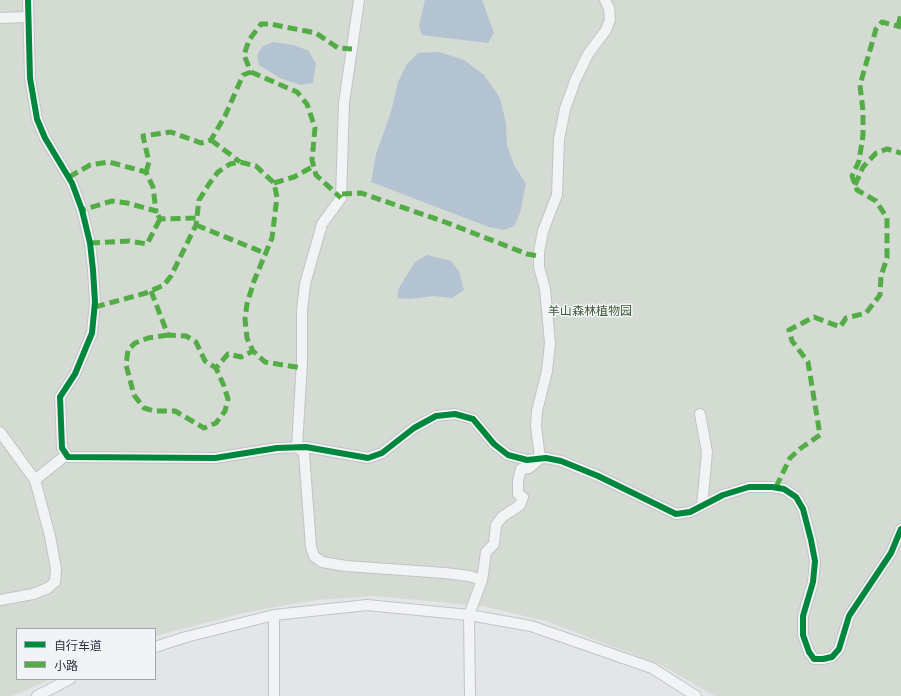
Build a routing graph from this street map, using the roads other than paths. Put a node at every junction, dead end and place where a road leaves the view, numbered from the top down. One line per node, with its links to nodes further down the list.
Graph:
1 (28, 0): 4 (street)
2 (359, 0): 8 (street)
3 (604, 0): 10 (street)
4 (27, 17): 5 (street); 9 (street)
5 (0, 18)
6 (700, 414): 12 (street)
7 (0, 432): 11 (street)
8 (297, 447): 9 (street); 10 (street); 14 (street)
9 (66, 455): 11 (street)
10 (540, 459): 12 (street); 14 (street)
11 (35, 480): 15 (street)
12 (702, 506): 13 (street)
13 (901, 529)
14 (482, 580): 17 (street)
15 (0, 600)
16 (274, 615): 17 (street); 18 (street); 21 (street)
17 (469, 615): 22 (street); 23 (street)
18 (156, 647)
19 (68, 680): 20 (street)
20 (37, 696)
21 (274, 696)
22 (470, 696)
23 (696, 696)

